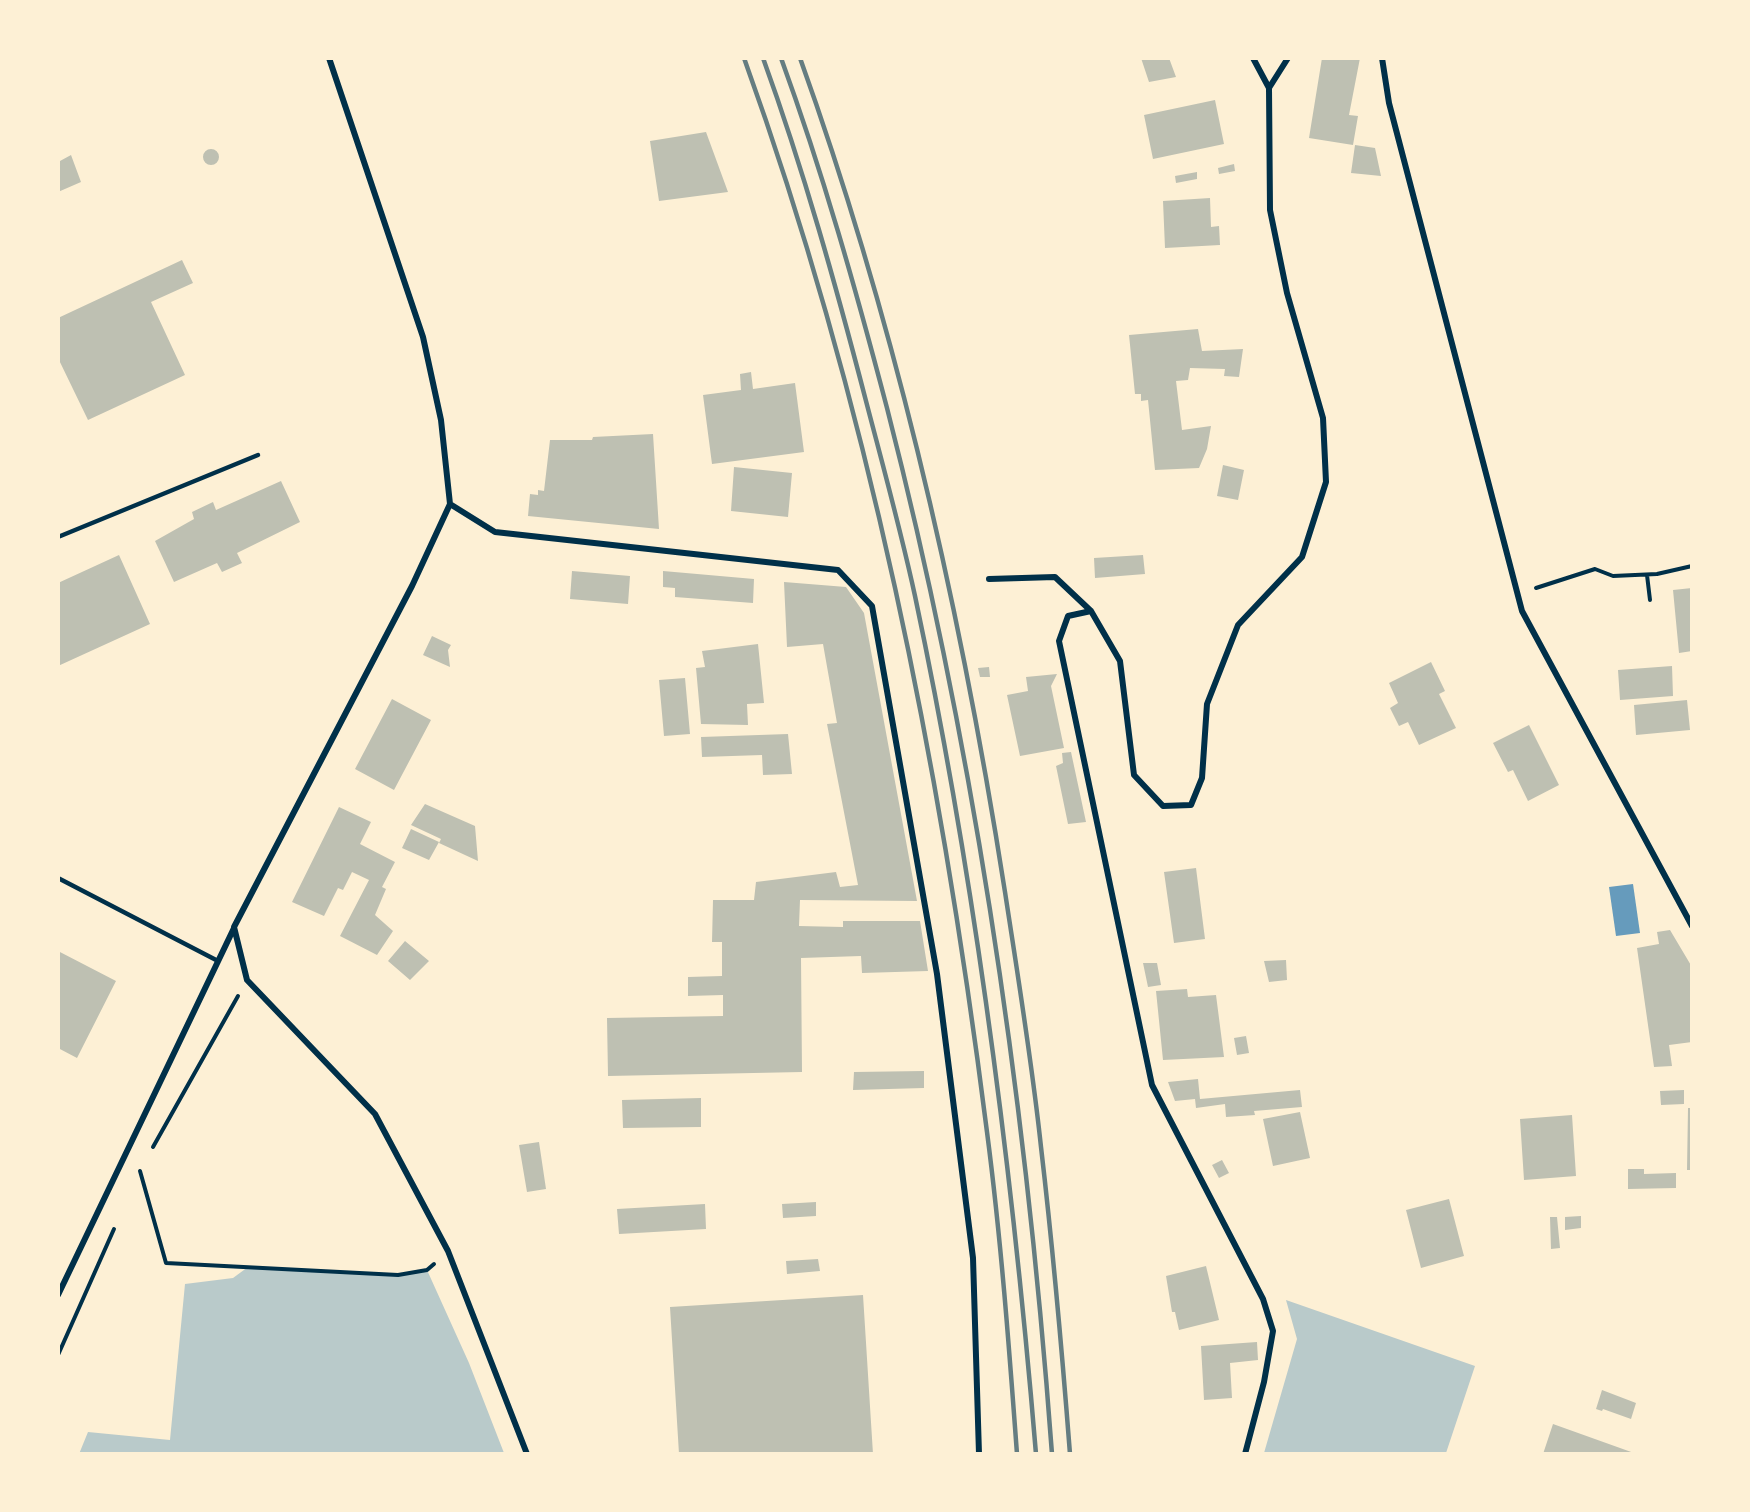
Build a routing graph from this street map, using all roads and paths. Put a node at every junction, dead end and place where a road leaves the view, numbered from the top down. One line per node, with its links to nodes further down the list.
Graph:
1 (329, 58): 7 (street)
2 (1253, 58): 5 (street)
3 (1288, 58): 5 (street)
4 (1382, 58): 12 (street)
5 (1269, 88): 14 (street)
6 (258, 455): 8 (lane)
7 (450, 504): 17 (street); 30 (street)
8 (58, 537)
9 (1692, 566): 10 (path)
10 (1647, 575): 12 (path); 13 (path)
11 (989, 579): 14 (street)
12 (1517, 594): 16 (street)
13 (1650, 600)
14 (1091, 611): 31 (street)
15 (58, 878): 18 (lane)
16 (1692, 926)
17 (234, 927): 18 (street); 19 (street)
18 (218, 961): 22 (street)
19 (247, 980): 20 (path); 26 (street)
20 (151, 1151)
21 (146, 1161): 23 (path)
22 (122, 1162): 23 (path); 27 (street)
23 (140, 1171): 24 (path); 26 (path)
24 (135, 1182)
25 (116, 1225): 28 (path)
26 (448, 1251): 29 (street)
27 (58, 1295)
28 (58, 1354)
29 (527, 1454)
30 (979, 1454)
31 (1245, 1454)

